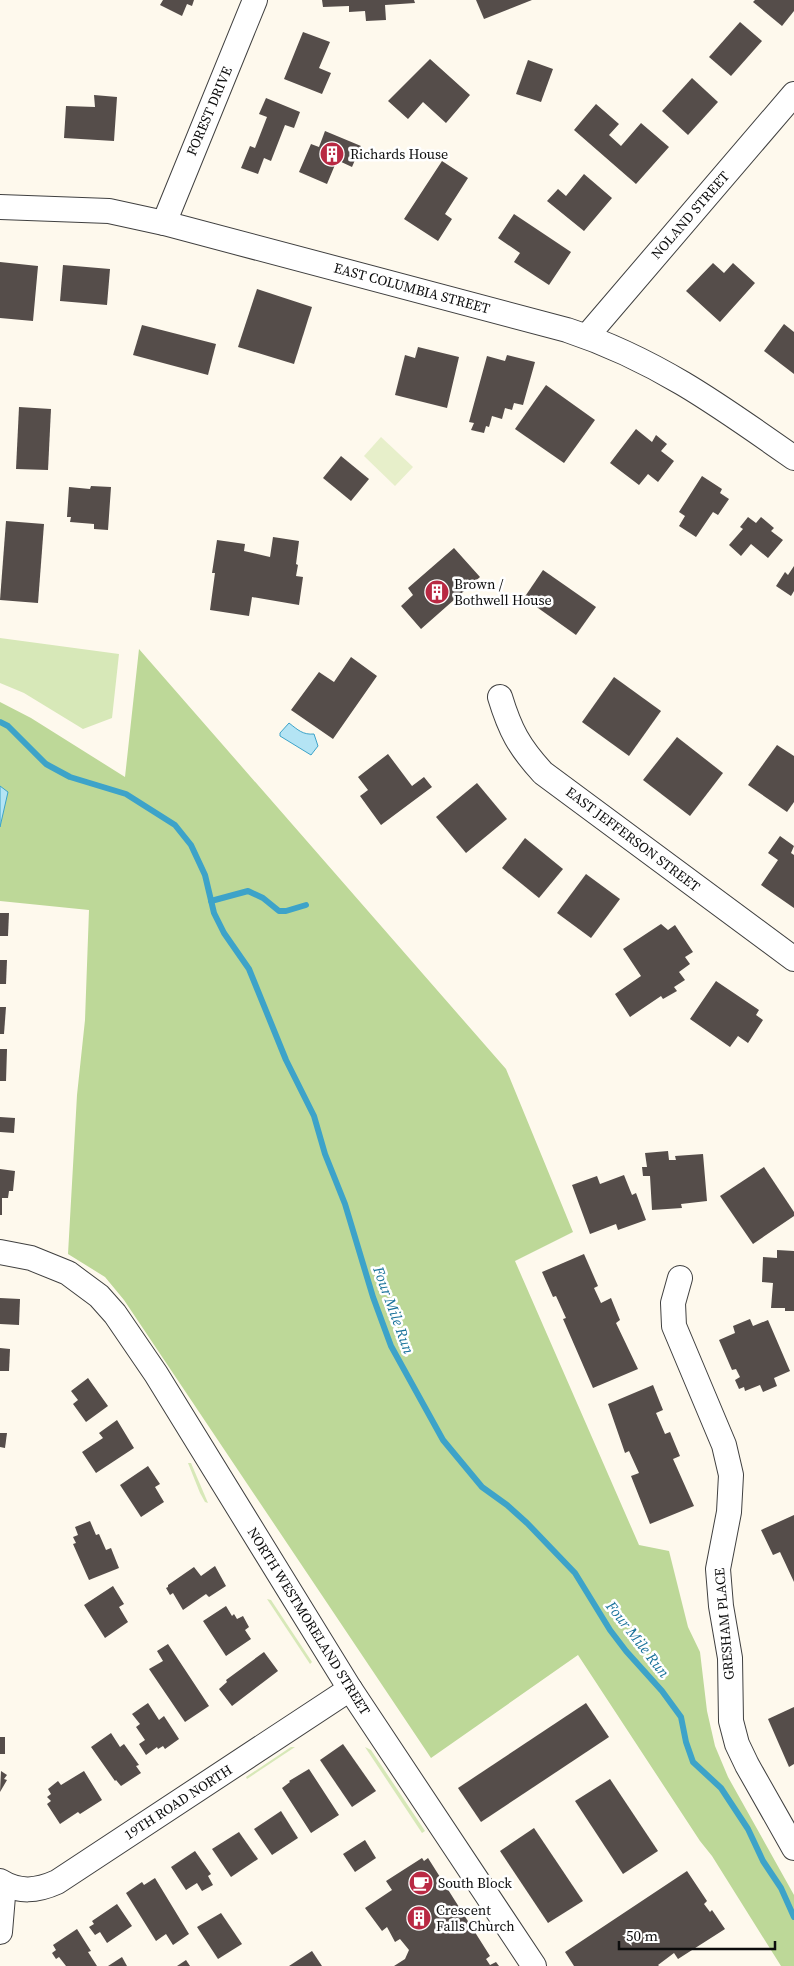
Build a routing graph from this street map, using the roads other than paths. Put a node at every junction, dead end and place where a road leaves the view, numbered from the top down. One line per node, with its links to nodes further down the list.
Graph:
1 (255, 0): 4 (street, FOREST DRIVE)
2 (794, 94): 5 (street, NOLAND STREET)
3 (0, 207): 4 (street, EAST COLUMBIA STREET)
4 (164, 223): 5 (street, EAST COLUMBIA STREET)
5 (587, 336): 6 (street, EAST COLUMBIA STREET)
6 (794, 458)
7 (500, 697): 8 (street, EAST JEFFERSON STREET)
8 (794, 959)
9 (0, 1252): 11 (street, NORTH WESTMORELAND STREET)
10 (680, 1278): 12 (street, GRESHAM PLACE)
11 (350, 1689): 13 (street, 19TH ROAD NORTH); 15 (street, NORTH WESTMORELAND STREET)
12 (794, 1848)
13 (2, 1882): 14 (street)
14 (0, 1932)
15 (534, 1966)

